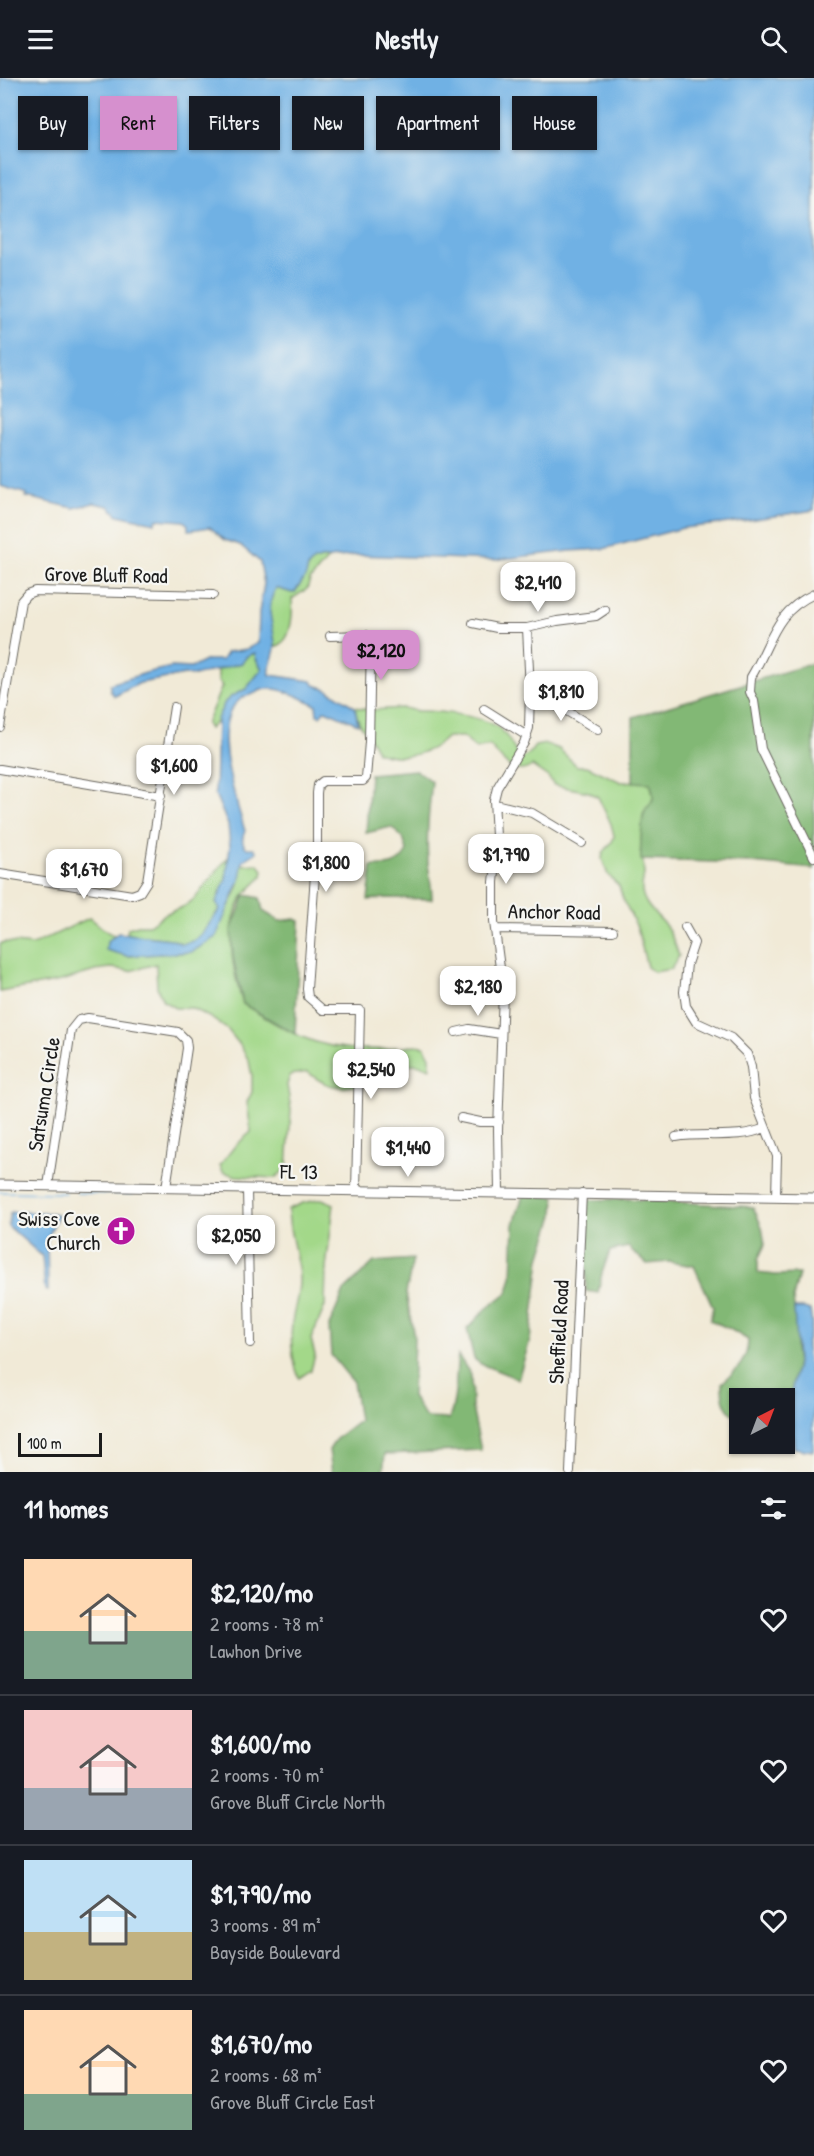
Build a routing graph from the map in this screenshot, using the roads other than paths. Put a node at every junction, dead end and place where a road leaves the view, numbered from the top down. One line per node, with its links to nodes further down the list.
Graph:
1 (814, 594): 17 (street)
2 (213, 595): 10 (street, Grove Bluff Road)
3 (605, 610): 5 (street)
4 (473, 623): 5 (street)
5 (527, 628): 7 (street)
6 (330, 636): 32 (street)
7 (530, 698): 11 (street); 12 (street)
8 (174, 707): 14 (street)
9 (484, 709): 12 (street)
10 (0, 727)
11 (598, 730)
12 (527, 736): 15 (street)
13 (0, 769): 14 (street)
14 (161, 796): 18 (street)
15 (495, 804): 16 (street); 20 (street)
16 (582, 843)
17 (814, 857)
18 (0, 874)
19 (685, 927): 26 (street)
20 (495, 929): 21 (street, Anchor Road); 23 (street)
21 (613, 931)
22 (456, 1032): 23 (street)
23 (501, 1034): 25 (street)
24 (461, 1118): 25 (street)
25 (499, 1122): 33 (street)
26 (765, 1128): 27 (street); 35 (street)
27 (676, 1137)
28 (0, 1185): 29 (main road, FL 13)
29 (48, 1185): 30 (main road, FL 13); 30 (street, Satsuma Circle)
30 (166, 1188): 31 (main road, FL 13)
31 (247, 1189): 32 (main road, FL 13); 37 (street)
32 (356, 1191): 33 (main road, FL 13)
33 (499, 1192): 34 (main road, FL 13)
34 (582, 1193): 35 (main road, FL 13); 38 (street, Sheffield Road)
35 (776, 1197): 36 (main road, FL 13)
36 (814, 1198)
37 (250, 1343)
38 (570, 1472)

